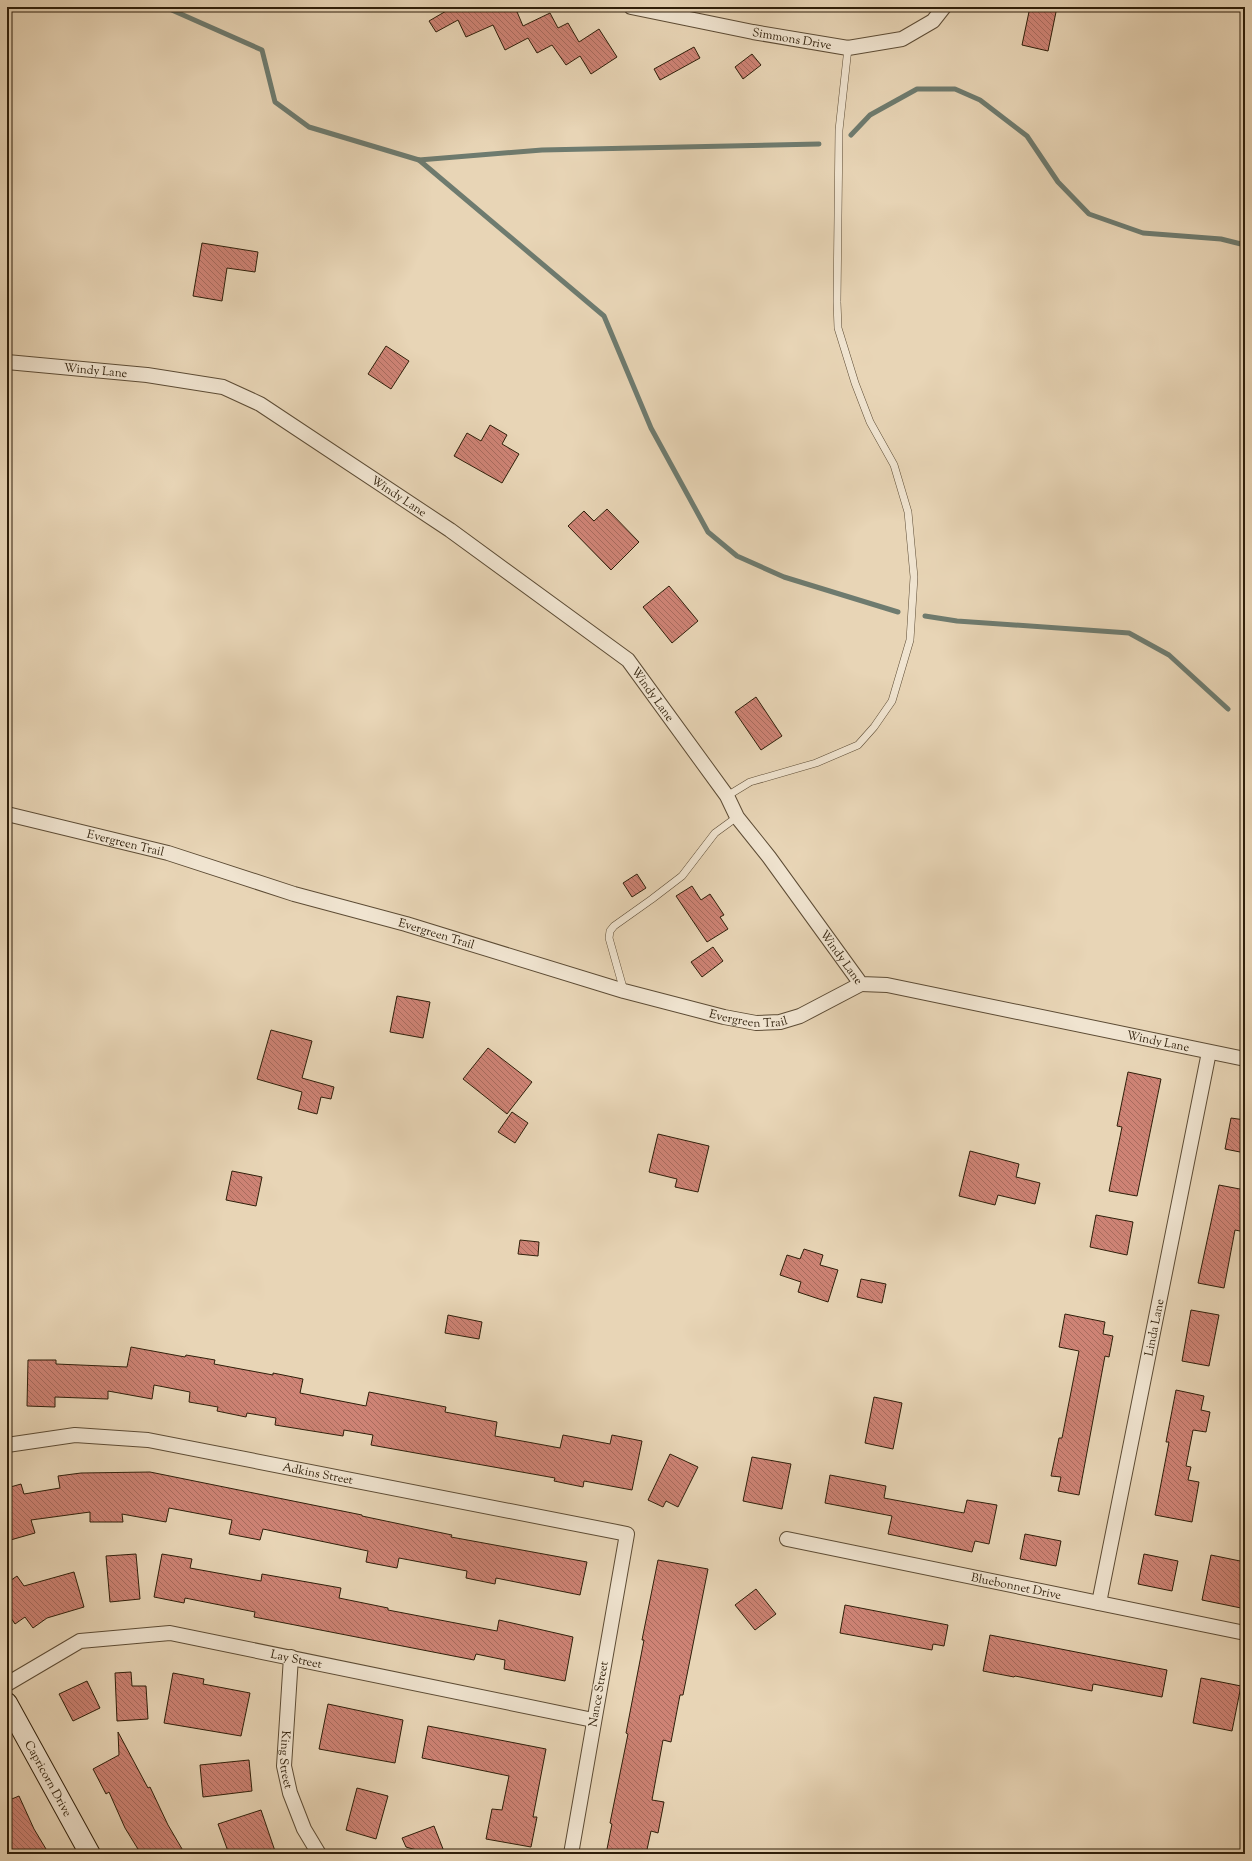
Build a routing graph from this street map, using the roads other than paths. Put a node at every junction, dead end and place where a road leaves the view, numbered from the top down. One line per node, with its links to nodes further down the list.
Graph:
1 (631, 7): 3 (street, Simmons Drive)
2 (944, 7): 3 (street, Simmons Drive)
3 (848, 48): 5 (lane)
4 (7, 362): 5 (street, Windy Lane)
5 (727, 796): 7 (street, Windy Lane)
6 (7, 814): 9 (street, Evergreen Trail)
7 (737, 817): 8 (street, Windy Lane); 9 (lane)
8 (861, 984): 9 (street, Evergreen Trail); 10 (street, Windy Lane)
9 (624, 991)
10 (1209, 1052): 11 (street, Windy Lane); 15 (street, Linda Lane)
11 (1245, 1059)
12 (7, 1445): 13 (street, Adkins Street)
13 (626, 1534): 20 (street, Nance Street)
14 (787, 1539): 15 (street, Bluebonnet Drive)
15 (1099, 1604): 16 (street, Bluebonnet Drive)
16 (1245, 1633)
17 (291, 1657): 18 (street, Lay Street); 20 (street, Lay Street); 22 (street, King Street)
18 (7, 1684)
19 (7, 1703): 21 (street, Capricorn Drive)
20 (593, 1720): 23 (street, Nance Street)
21 (90, 1854)
22 (319, 1854)
23 (571, 1854)

